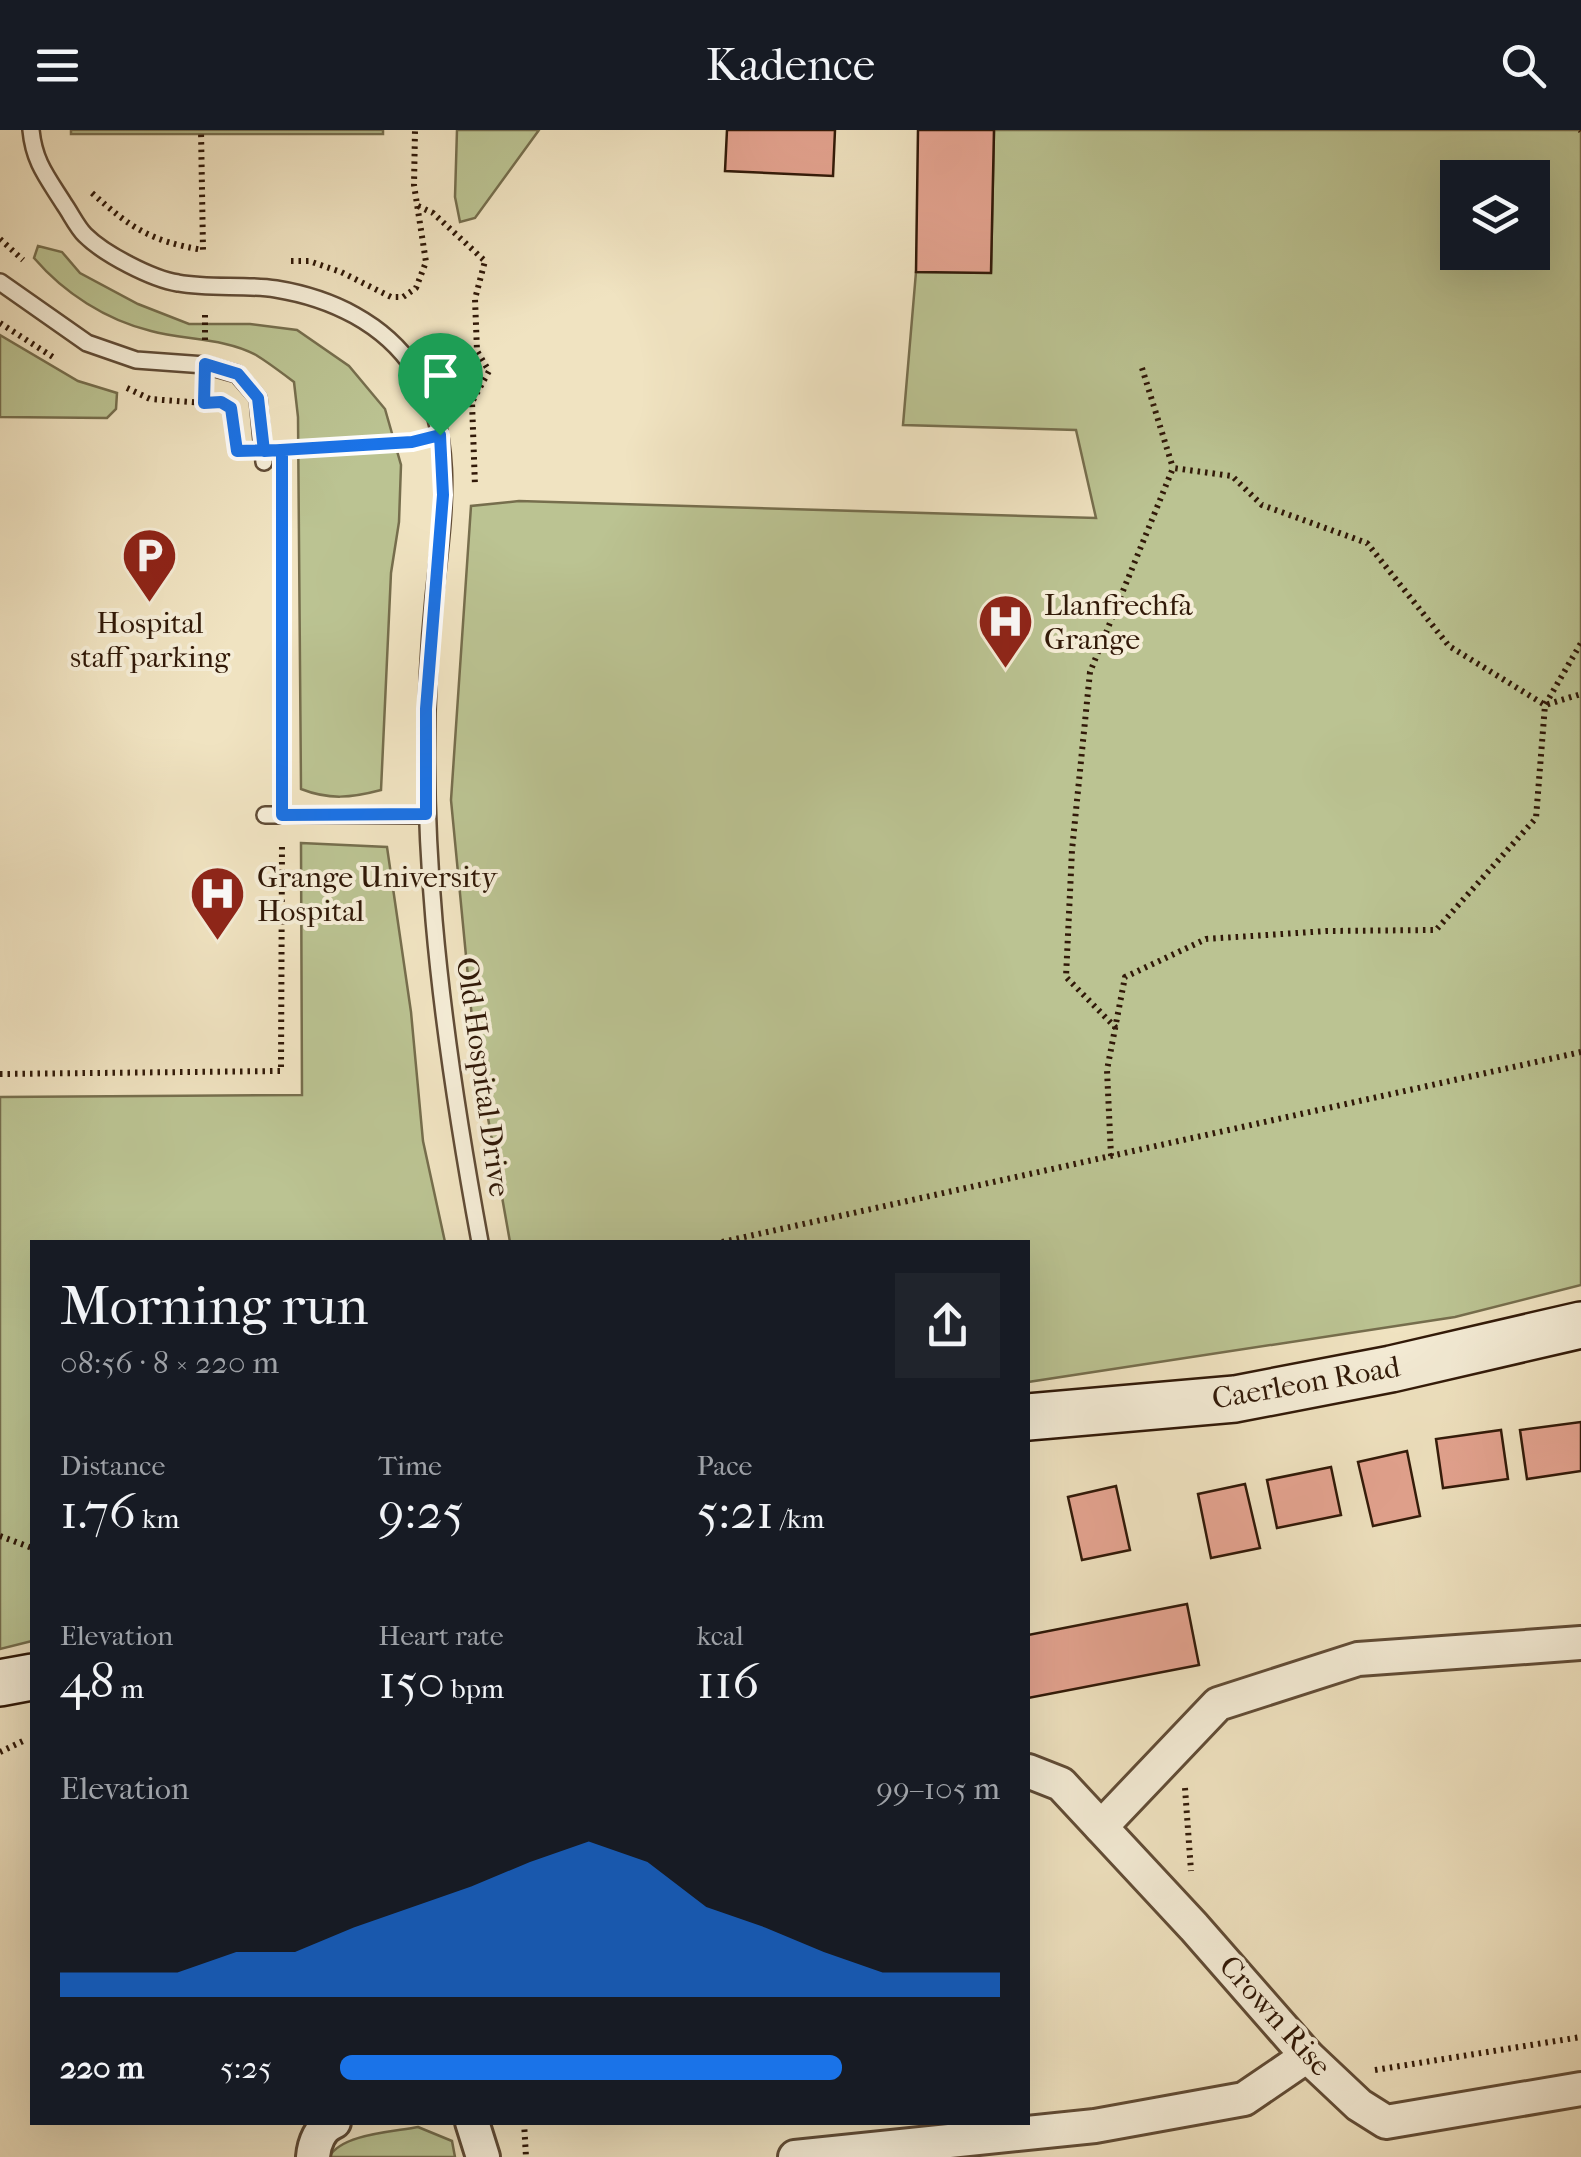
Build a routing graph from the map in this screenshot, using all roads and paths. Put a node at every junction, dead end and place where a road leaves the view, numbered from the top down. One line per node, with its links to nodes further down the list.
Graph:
1 (31, 130): 18 (lane, Old Hospital Drive)
2 (416, 130): 5 (path)
3 (201, 132): 7 (path)
4 (89, 190): 7 (path)
5 (417, 206): 9 (path); 17 (path)
6 (0, 239): 10 (path)
7 (203, 250): 8 (path)
8 (213, 256)
9 (283, 260)
10 (25, 262)
11 (0, 282): 14 (lane)
12 (194, 344): 13 (path)
13 (205, 345)
14 (205, 364): 16 (path); 20 (lane)
15 (1142, 368): 21 (path)
16 (231, 408)
17 (473, 430): 18 (path); 22 (path)
18 (440, 435): 19 (path); 26 (lane, Old Hospital Drive)
19 (282, 450): 20 (path); 27 (path)
20 (264, 457)
21 (1173, 468): 25 (path); 28 (path)
22 (470, 498)
23 (1581, 642): 25 (path)
24 (1581, 694): 25 (path)
25 (1545, 705): 28 (path)
26 (426, 814): 27 (lane); 32 (lane, Old Hospital Drive)
27 (274, 815): 30 (path)
28 (1116, 1028): 31 (path)
29 (1581, 1052): 31 (path)
30 (0, 1074)
31 (1111, 1156): 33 (path)
32 (480, 1240)
33 (731, 1240)
34 (1581, 1325): 35 (main road, Caerleon Road)
35 (1030, 1417)
36 (0, 1536): 37 (path)
37 (30, 1547)
38 (1581, 1643): 42 (street)
39 (30, 1677): 40 (main road)
40 (0, 1683)
41 (23, 1740): 43 (path)
42 (1182, 1742): 45 (street); 46 (path)
43 (0, 1752)
44 (1030, 1772): 45 (street, Crown Rise)
45 (1101, 1827): 46 (street, Crown Rise)
46 (1194, 1927): 48 (street, Crown Rise)
47 (1581, 2037): 48 (path)
48 (1313, 2063): 49 (street, Crown Rise); 56 (street)
49 (1581, 2090)
50 (326, 2125): 53 (street)
51 (473, 2125): 54 (street)
52 (524, 2125): 55 (path)
53 (312, 2157)
54 (483, 2157)
55 (526, 2157)
56 (795, 2157)

